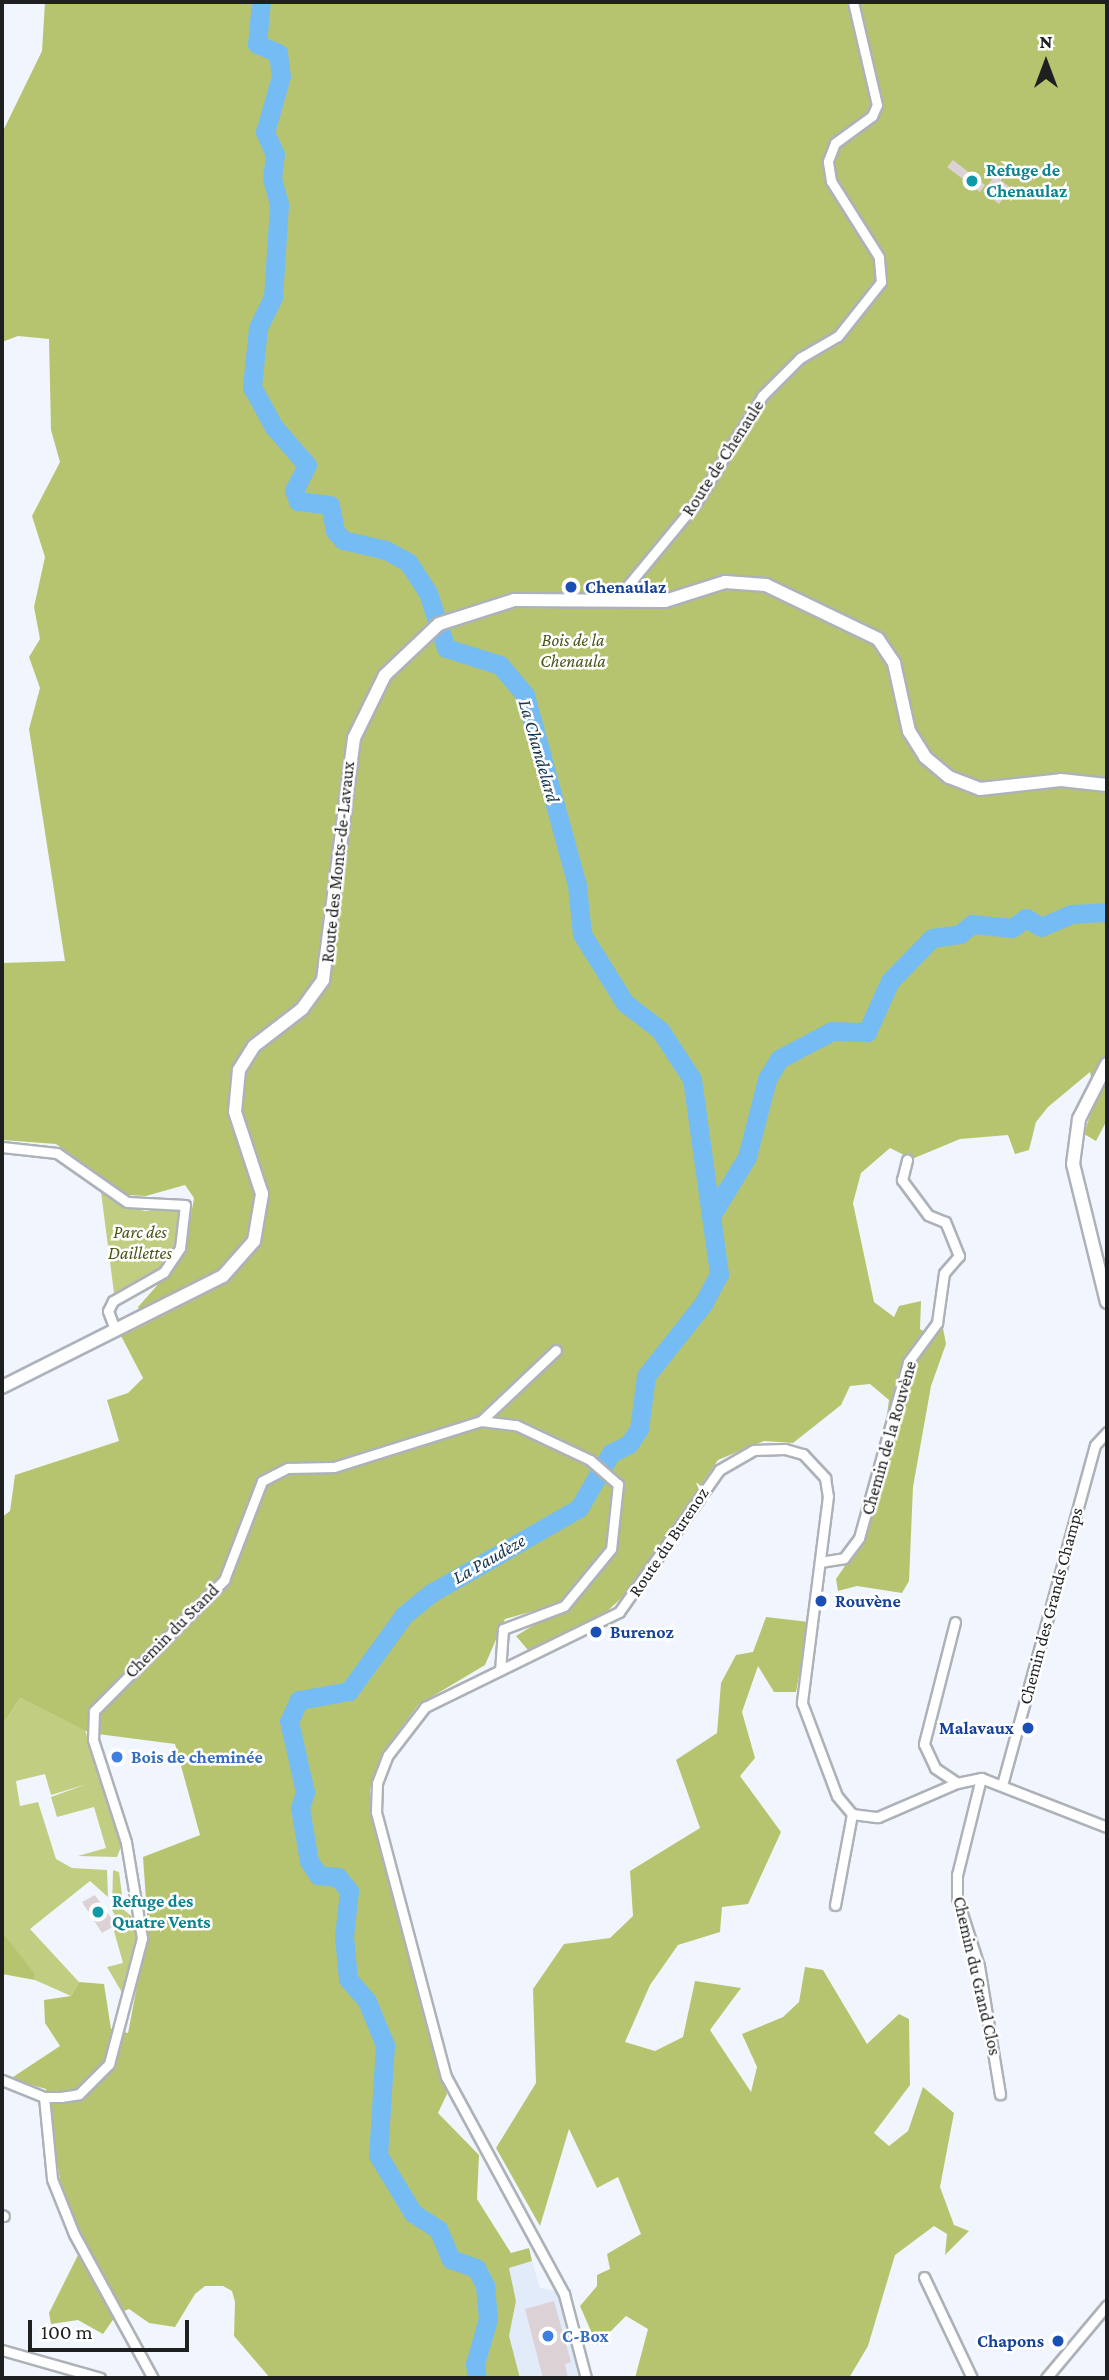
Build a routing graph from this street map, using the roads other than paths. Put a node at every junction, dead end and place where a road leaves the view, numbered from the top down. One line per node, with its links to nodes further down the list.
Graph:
1 (853, 2): 2 (street, Route de Chenaule)
2 (614, 602): 3 (street, Route des Monts-de-Lavaux); 8 (street, Route des Monts-de-Lavaux)
3 (1107, 785)
4 (1107, 1064): 7 (street)
5 (2, 1147): 8 (street)
6 (907, 1160): 13 (street, Chemin de la Rouvène)
7 (1107, 1301)
8 (114, 1327): 10 (street, Route des Monts-de-Lavaux)
9 (556, 1350): 11 (street)
10 (2, 1387)
11 (481, 1421): 15 (street, Chemin du Stand); 24 (street, Chemin du Stand)
12 (1107, 1432): 18 (street, Chemin des Grands Champs)
13 (820, 1562): 15 (street, Route du Burenoz); 19 (street, Route du Burenoz)
14 (955, 1622): 17 (street)
15 (500, 1668): 30 (street, Route du Burenoz)
16 (982, 1778): 17 (street); 18 (street); 23 (street, Chemin du Grand Clos)
17 (957, 1783): 19 (street)
18 (1002, 1785): 20 (street)
19 (852, 1814): 21 (street)
20 (1107, 1827)
21 (835, 1905)
22 (2, 2080): 24 (street, Chemin du Stand)
23 (1000, 2094)
24 (44, 2097): 29 (street)
25 (923, 2277): 31 (street)
26 (1107, 2305): 32 (street)
27 (2, 2350): 28 (street)
28 (100, 2378)
29 (153, 2378)
30 (586, 2378)
31 (972, 2378)
32 (1046, 2378)

